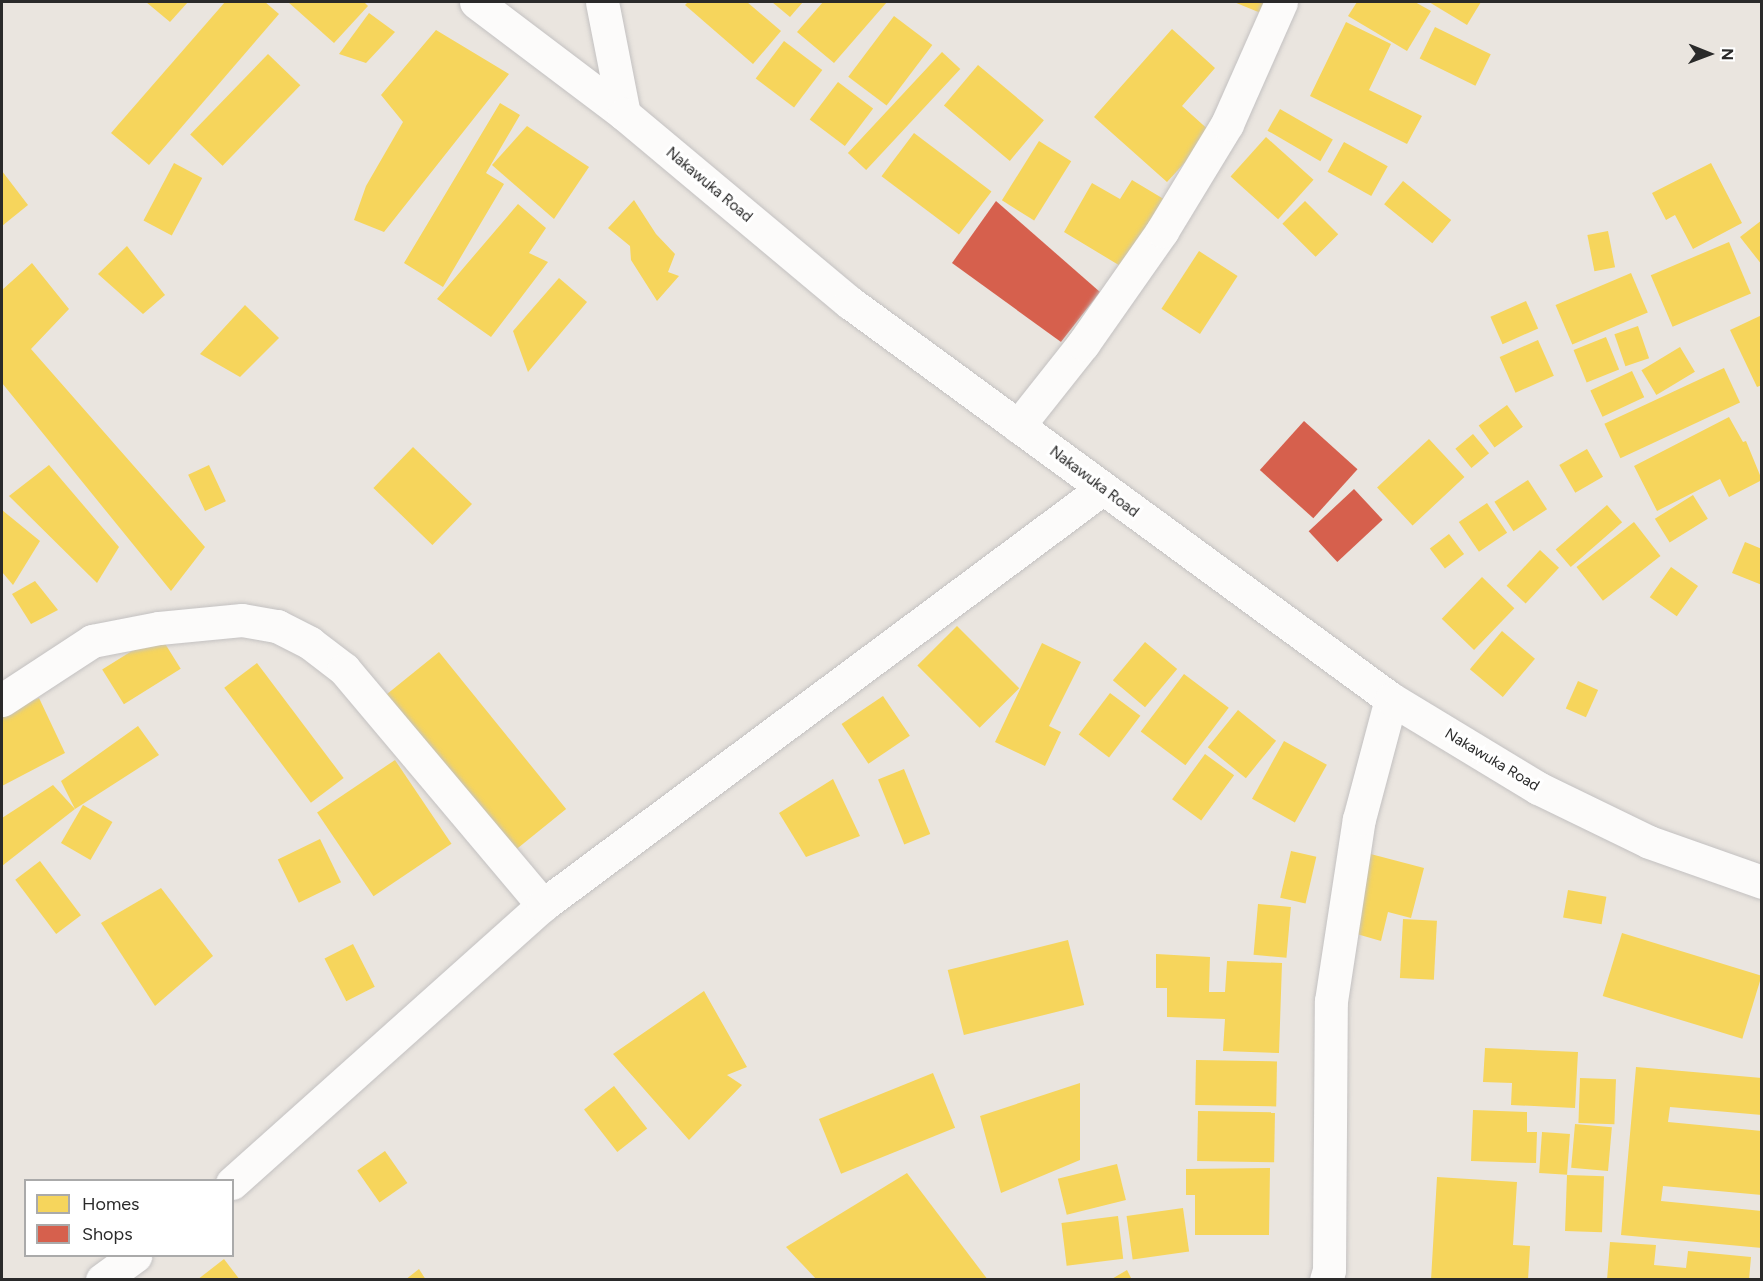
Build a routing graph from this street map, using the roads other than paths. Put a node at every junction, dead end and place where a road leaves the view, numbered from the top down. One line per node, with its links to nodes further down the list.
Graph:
1 (476, 2): 4 (street, Nakawuka Road)
2 (602, 2): 4 (street)
3 (1281, 2): 5 (street)
4 (624, 114): 5 (street, Nakawuka Road)
5 (1018, 426): 6 (street, Nakawuka Road)
6 (1102, 489): 7 (street, Nakawuka Road); 10 (street)
7 (1391, 699): 9 (street, Nakawuka Road); 14 (street)
8 (2, 700): 10 (street)
9 (1761, 882)
10 (543, 905): 11 (street)
11 (234, 1180)
12 (134, 1257): 13 (street)
13 (102, 1280)
14 (1326, 1280)

